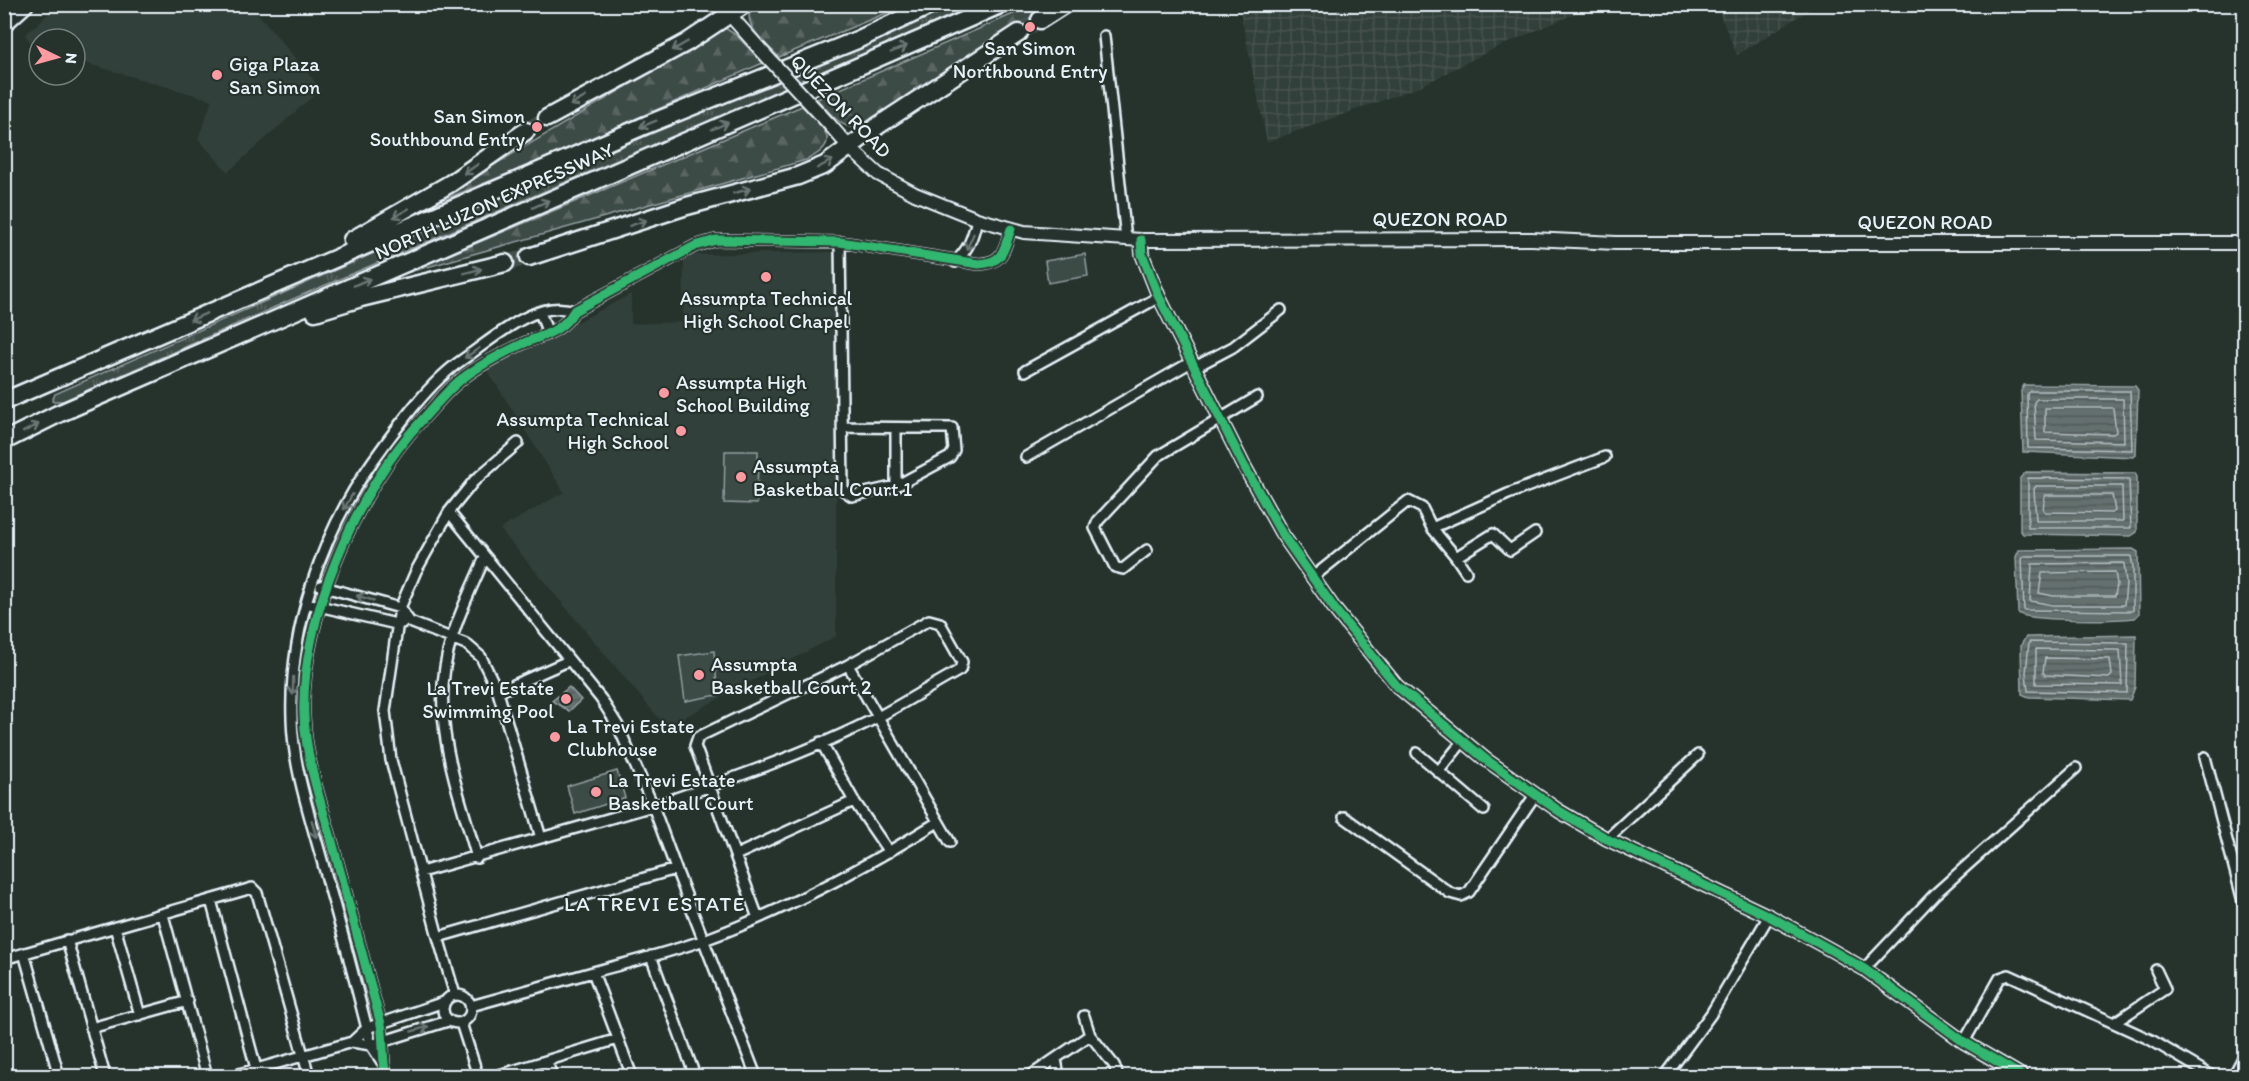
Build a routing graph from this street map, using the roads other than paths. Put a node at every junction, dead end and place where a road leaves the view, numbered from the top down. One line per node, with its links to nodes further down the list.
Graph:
1 (25, 4): 8 (highway)
2 (745, 4): 6 (highway)
3 (934, 4): 24 (highway, NORTH LUZON EXPRESSWAY, one-way to 24)
4 (1002, 4): 35 (highway, NORTH LUZON EXPRESSWAY, one-way to 4)
5 (1065, 4): 7 (highway)
6 (725, 10): 11 (highway, one-way to 11); 13 (main road, QUEZON ROAD, bridge)
7 (1040, 20)
8 (4, 24)
9 (1019, 33): 13 (highway)
10 (1104, 36): 16 (street)
11 (547, 118)
12 (526, 131): 24 (highway, one-way to 24)
13 (850, 148): 14 (main road, QUEZON ROAD); 20 (highway, one-way to 13)
14 (977, 219): 15 (main road, QUEZON ROAD); 21 (street, one-way to 21)
15 (1011, 229): 16 (main road, QUEZON ROAD); 21 (street)
16 (1126, 239): 17 (main road, QUEZON ROAD)
17 (1141, 240): 19 (main road, QUEZON ROAD); 23 (main road)
18 (840, 242): 21 (street); 26 (street); 37 (street)
19 (2244, 243)
20 (529, 257)
21 (955, 262)
22 (505, 263): 35 (highway, one-way to 22)
23 (1159, 297): 31 (main road); 32 (street)
24 (237, 300): 34 (highway, NORTH LUZON EXPRESSWAY, one-way to 34)
25 (1281, 310): 31 (street)
26 (574, 311): 27 (street); 28 (street)
27 (540, 312): 28 (street); 29 (street)
28 (548, 334): 30 (street)
29 (495, 338): 30 (street); 52 (street, one-way to 52)
30 (505, 352): 53 (street)
31 (1194, 364): 36 (main road); 41 (street)
32 (1025, 372)
33 (1257, 396): 36 (street)
34 (4, 401)
35 (58, 414): 39 (highway, NORTH LUZON EXPRESSWAY, one-way to 35)
36 (1221, 418): 47 (street); 51 (main road)
37 (842, 427): 38 (street); 43 (street)
38 (896, 428): 43 (street); 43 (street)
39 (4, 441)
40 (518, 443): 44 (street)
41 (1026, 457)
42 (1605, 457): 45 (street)
43 (896, 486)
44 (449, 512): 48 (street); 56 (street)
45 (1432, 528): 49 (street); 51 (street)
46 (1534, 533): 49 (street)
47 (1146, 550)
48 (486, 557): 59 (street); 60 (street)
49 (1456, 557): 50 (street)
50 (1466, 572)
51 (1313, 577): 64 (main road)
52 (313, 585): 53 (street); 54 (street)
53 (327, 588): 55 (street); 56 (street, one-way to 53)
54 (306, 603): 55 (street); 72 (street, one-way to 72)
55 (321, 607): 58 (street); 69 (street)
56 (400, 608): 57 (street); 58 (street)
57 (410, 622): 58 (street); 59 (street)
58 (396, 624): 87 (street)
59 (452, 638): 62 (street); 85 (street)
60 (568, 661): 62 (street); 76 (street)
61 (848, 665): 63 (street); 63 (street); 73 (street)
62 (498, 692): 80 (street)
63 (878, 716): 65 (street); 79 (street)
64 (1463, 741): 71 (street); 74 (main road)
65 (821, 742): 73 (street); 75 (street)
66 (1417, 753): 71 (street)
67 (1698, 755): 81 (street)
68 (2205, 757): 89 (street)
69 (311, 768): 72 (street); 112 (street)
70 (2076, 768): 100 (street)
71 (1438, 772): 77 (street)
72 (298, 773): 114 (street, one-way to 114)
73 (712, 786): 76 (street); 84 (street)
74 (1535, 795): 78 (street); 81 (main road)
75 (854, 801): 83 (street); 84 (street)
76 (653, 806): 80 (street); 86 (street)
77 (1484, 810)
78 (1344, 817)
79 (938, 822): 82 (street); 83 (street)
80 (541, 838): 85 (street)
81 (1607, 839): 91 (main road)
82 (950, 842)
83 (890, 852): 92 (street)
84 (736, 855): 92 (street)
85 (477, 858): 87 (street)
86 (676, 869): 94 (street); 96 (street)
87 (422, 872): 94 (street)
88 (211, 900): 90 (street); 121 (street); 126 (street)
89 (2244, 905)
90 (163, 915): 93 (street); 104 (street)
91 (1769, 916): 100 (main road); 127 (street)
92 (758, 918): 96 (street)
93 (114, 927): 95 (street); 107 (street)
94 (438, 937): 103 (street)
95 (67, 940): 97 (street); 113 (street)
96 (702, 940): 98 (street); 139 (street)
97 (24, 953): 99 (street); 128 (street)
98 (651, 956): 102 (street); 138 (street)
99 (4, 959)
100 (1864, 969): 119 (main road)
101 (2156, 970): 111 (street)
102 (593, 972): 106 (street); 116 (street)
103 (455, 995): 105 (street); 106 (street)
104 (188, 1001): 107 (street); 130 (street)
105 (444, 1002): 109 (street); 112 (street)
106 (471, 1006): 110 (street)
107 (140, 1015): 113 (street)
108 (1084, 1016): 115 (street)
109 (448, 1021): 110 (street); 117 (street, one-way to 109)
110 (461, 1023): 134 (street)
111 (2114, 1023): 119 (street); 144 (street)
112 (381, 1024): 114 (street); 117 (street)
113 (91, 1028): 129 (street)
114 (367, 1028): 118 (street); 120 (street)
115 (1090, 1035): 122 (street); 142 (street)
116 (618, 1039): 125 (street); 137 (street)
117 (384, 1040): 120 (street); 124 (street)
118 (352, 1042): 120 (street); 121 (street)
119 (1964, 1042): 143 (main road)
120 (371, 1044): 124 (street)
121 (304, 1056): 126 (street); 132 (street)
122 (1056, 1059): 140 (street); 141 (street)
123 (2244, 1059): 145 (main road)
124 (382, 1062): 133 (street)
125 (547, 1062): 135 (street); 136 (street)
126 (257, 1073): 131 (street)
127 (1666, 1075)
128 (58, 1077)
129 (105, 1077)
130 (207, 1077)
131 (232, 1077)
132 (309, 1077)
133 (386, 1077)
134 (478, 1077)
135 (496, 1077)
136 (552, 1077)
137 (632, 1077)
138 (695, 1077)
139 (756, 1077)
140 (1030, 1077)
141 (1059, 1077)
142 (1118, 1077)
143 (2022, 1077)
144 (2212, 1077)
145 (2235, 1077)

